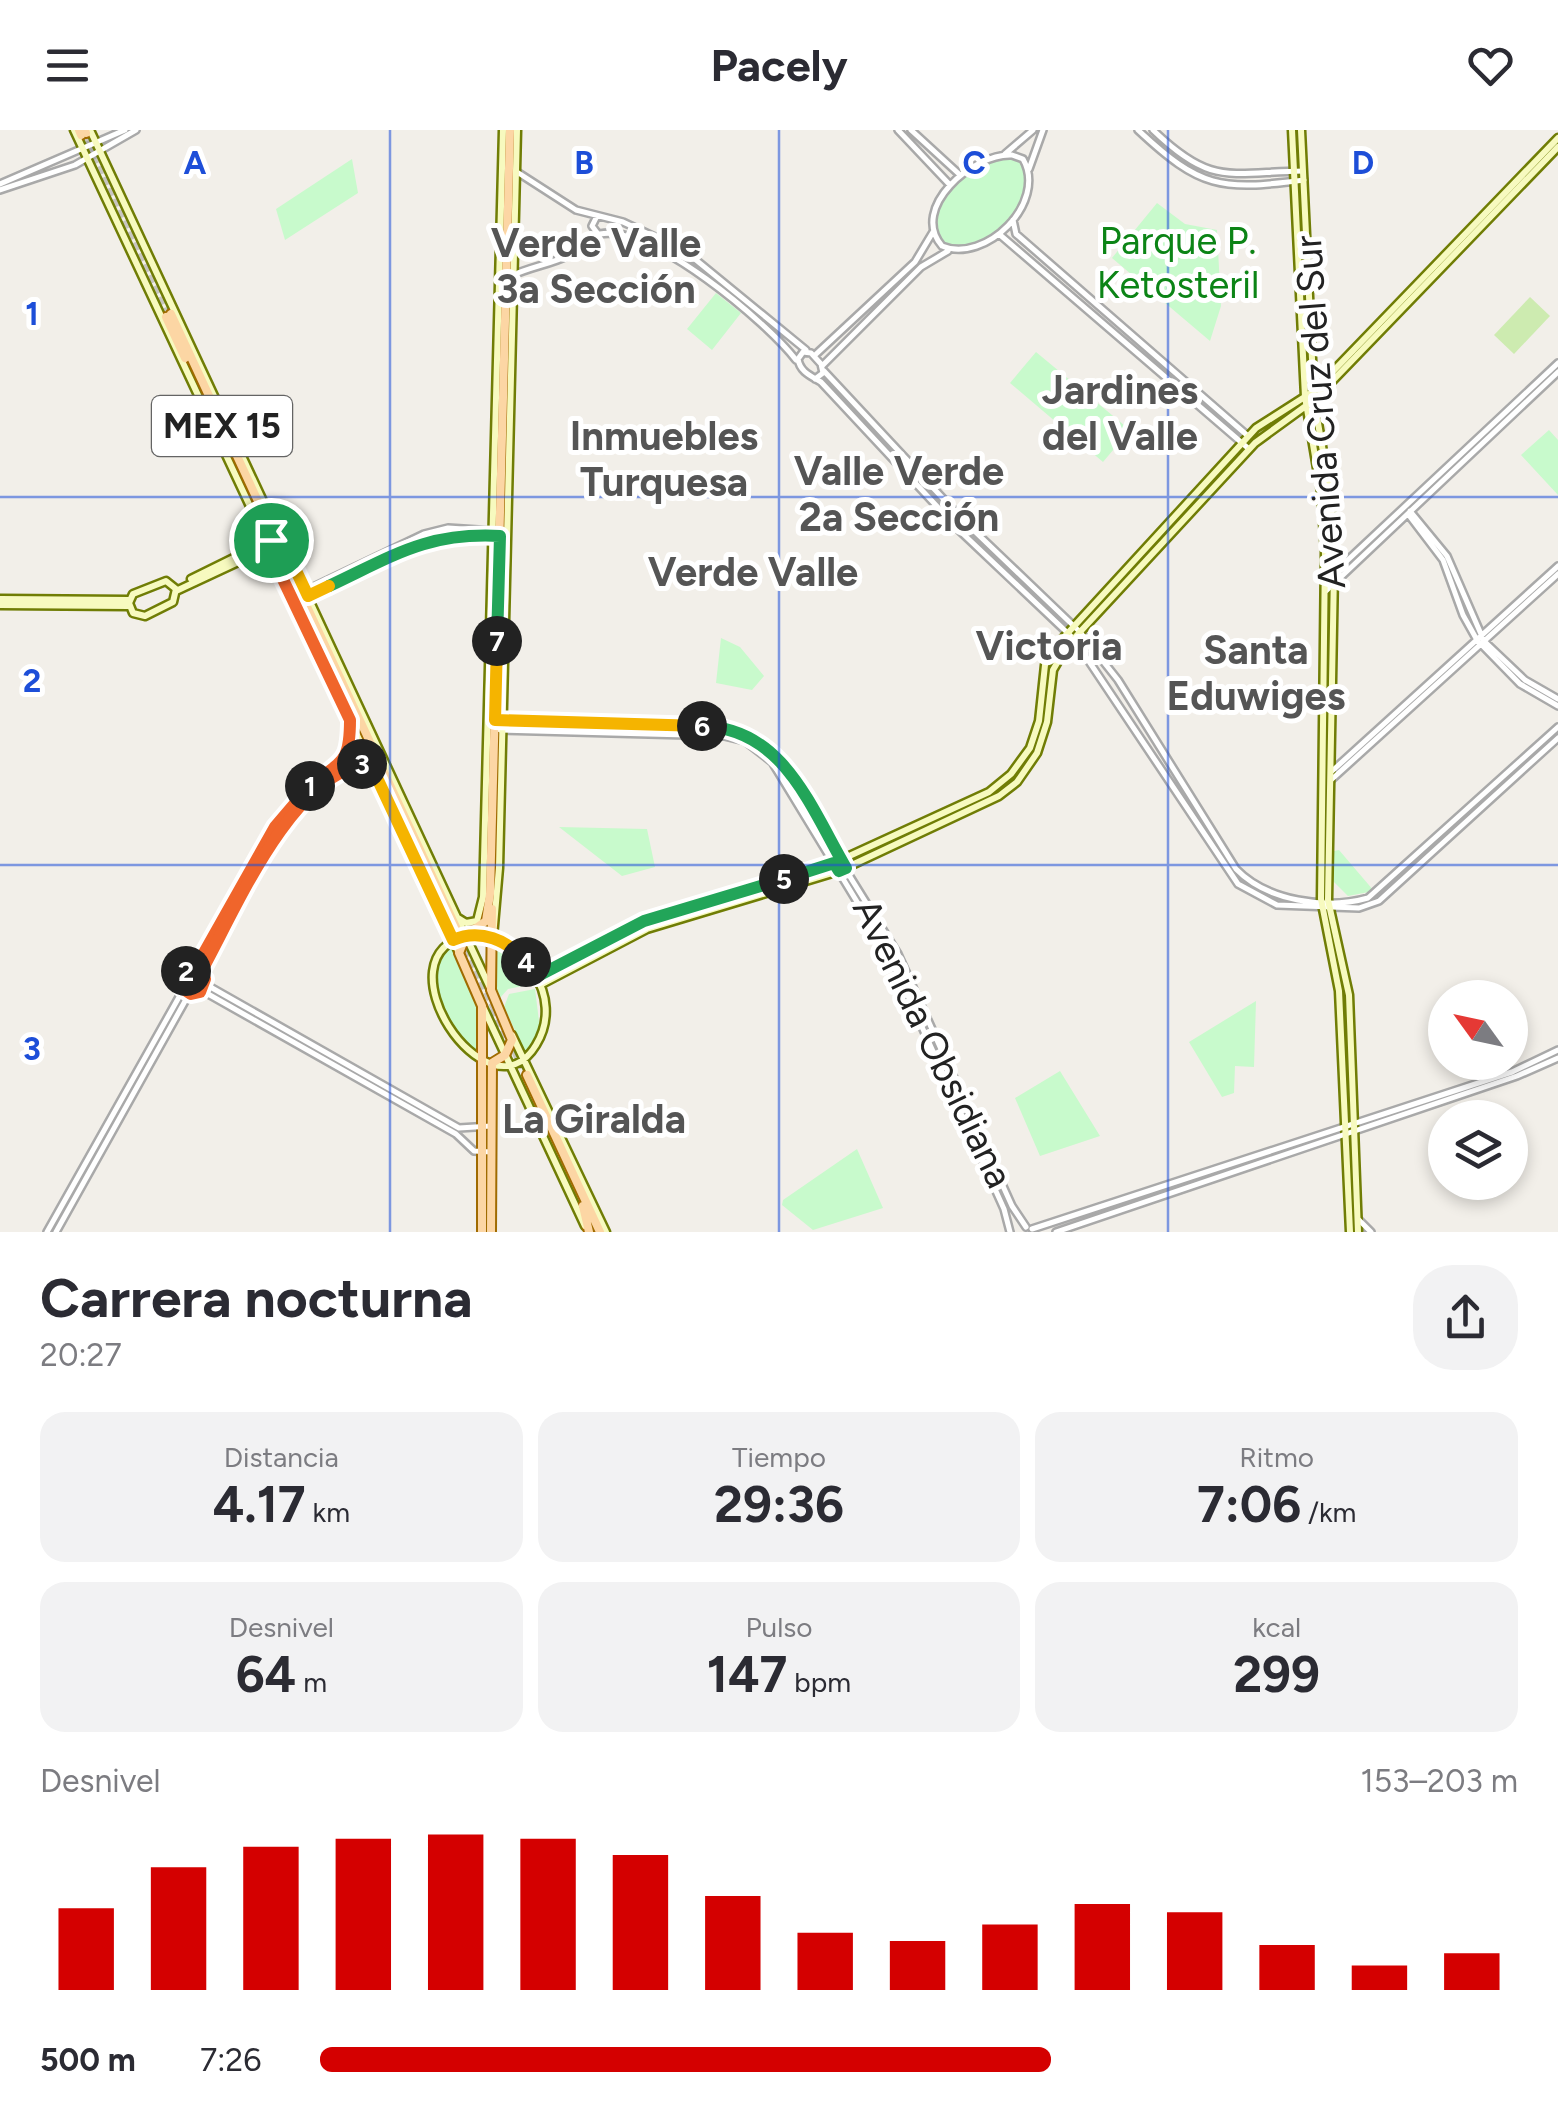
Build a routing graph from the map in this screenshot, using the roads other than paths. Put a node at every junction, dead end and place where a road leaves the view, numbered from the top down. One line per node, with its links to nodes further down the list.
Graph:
1 (510, 130): 19 (main road)
2 (898, 130): 24 (street)
3 (911, 130): 22 (street)
4 (1033, 130): 16 (street)
5 (1043, 130): 21 (street)
6 (1138, 130): 23 (street)
7 (1153, 130): 23 (street)
8 (1292, 130): 23 (main road, Avenida Cruz del Sur)
9 (1301, 130): 23 (main road, Avenida Cruz del Sur)
10 (130, 131): 14 (street)
11 (83, 132): 14 (main road); 15 (main road)
12 (1558, 138): 45 (main road)
13 (1558, 147): 45 (main road)
14 (99, 148): 15 (street); 17 (street); 18 (main road)
15 (83, 150): 17 (main road); 25 (street)
16 (1005, 154): 21 (street); 22 (street)
17 (87, 158): 20 (main road); 25 (street)
18 (106, 164): 20 (main road); 35 (main road)
19 (509, 166): 26 (street); 34 (main road)
20 (94, 171): 36 (main road)
21 (1028, 172): 27 (street)
22 (959, 174): 24 (street)
23 (1299, 176): 44 (main road, Avenida Cruz del Sur); 45 (main road, Avenida Cruz del Sur)
24 (950, 185): 29 (street)
25 (0, 186)
26 (597, 216): 28 (street); 30 (street)
27 (1012, 220): 31 (street); 47 (street)
28 (642, 230): 32 (street); 38 (street)
29 (934, 230): 33 (street); 38 (street)
30 (598, 234): 32 (street); 34 (street)
31 (998, 234): 33 (street); 47 (street)
32 (638, 240): 39 (street)
33 (952, 250): 41 (street)
34 (506, 278): 48 (main road); 49 (main road); 51 (main road)
35 (161, 282): 36 (main road); 37 (main road)
36 (149, 291): 37 (main road)
37 (168, 315): 52 (main road, MEX 15)
38 (812, 354): 39 (street); 41 (street)
39 (798, 362): 43 (street)
40 (1558, 363): 50 (street)
41 (823, 368): 43 (street); 61 (street)
42 (1558, 372): 50 (street)
43 (815, 378): 61 (street)
44 (1305, 396): 45 (main road); 46 (main road, Avenida Cruz del Sur); 47 (main road)
45 (1314, 396): 46 (main road); 54 (main road, Avenida Cruz del Sur)
46 (1306, 406): 47 (main road); 56 (main road, Avenida Cruz del Sur)
47 (1249, 443): 61 (main road)
48 (501, 496): 49 (main road); 51 (main road)
49 (508, 509): 51 (main road)
50 (1406, 510): 54 (street); 56 (street); 62 (street)
51 (500, 534): 58 (street); 65 (main road); 65 (main road)
52 (274, 542): 57 (main road); 58 (main road, MEX 15)
53 (1558, 566): 62 (street)
54 (1334, 572): 56 (main road, Avenida Cruz del Sur)
55 (1558, 574): 62 (street)
56 (1330, 581): 70 (main road, Avenida Cruz del Sur); 70 (main road, Avenida Cruz del Sur)
57 (175, 589): 60 (main road); 60 (main road)
58 (302, 598): 64 (main road); 68 (main road, MEX 15)
59 (0, 602): 60 (main road)
60 (129, 603)
61 (1074, 632): 73 (main road); 75 (main road); 77 (street)
62 (1481, 640): 63 (street); 70 (street)
63 (1558, 703)
64 (350, 720): 68 (main road); 81 (street)
65 (495, 725): 69 (main road); 71 (main road); 72 (main road); 73 (street, Avenida Obsidiana)
66 (1558, 728): 77 (street)
67 (1558, 738): 77 (street)
68 (376, 760): 78 (main road, MEX 15); 81 (street)
69 (501, 771): 71 (main road); 74 (main road)
70 (1326, 780): 77 (main road, Avenida Cruz del Sur)
71 (494, 784): 74 (main road)
72 (484, 858): 74 (main road); 76 (main road)
73 (838, 861): 75 (street, Avenida Obsidiana); 82 (main road)
74 (495, 867): 76 (main road); 79 (main road)
75 (843, 869): 83 (main road); 102 (street, Avenida Obsidiana); 108 (street, Avenida Obsidiana)
76 (487, 896): 78 (main road); 78 (main road); 79 (main road)
77 (1325, 904): 99 (main road, Avenida Cruz del Sur)
78 (457, 930): 79 (main road); 80 (main road); 80 (main road); 85 (main road); 93 (main road)
79 (492, 938): 82 (main road); 85 (main road)
80 (458, 953): 87 (main road)
81 (198, 971): 84 (street); 86 (street)
82 (538, 975): 83 (main road)
83 (543, 984): 92 (main road)
84 (203, 987): 86 (street); 98 (street); 100 (street)
85 (490, 990): 88 (main road)
86 (186, 992): 103 (street); 104 (street)
87 (482, 1006): 91 (main road); 93 (main road)
88 (512, 1036): 91 (main road); 92 (main road)
89 (1558, 1050): 94 (street)
90 (1558, 1058): 95 (street)
91 (507, 1059): 92 (main road); 93 (main road); 96 (main road)
92 (524, 1059): 96 (main road)
93 (488, 1062): 98 (main road)
94 (1528, 1067)
95 (1528, 1069)
96 (523, 1075): 107 (main road); 107 (main road)
97 (1497, 1080): 99 (street)
98 (487, 1126): 100 (main road)
99 (1349, 1129): 101 (main road, Avenida Cruz del Sur); 102 (street); 109 (street)
100 (487, 1152): 105 (main road); 106 (main road)
101 (1356, 1224): 110 (main road, Avenida Cruz del Sur); 111 (street)
102 (1030, 1229): 108 (street)
103 (47, 1232)
104 (56, 1232)
105 (482, 1232)
106 (490, 1232)
107 (596, 1232)
108 (1011, 1232)
109 (1056, 1232)
110 (1350, 1232)
111 (1371, 1232)

